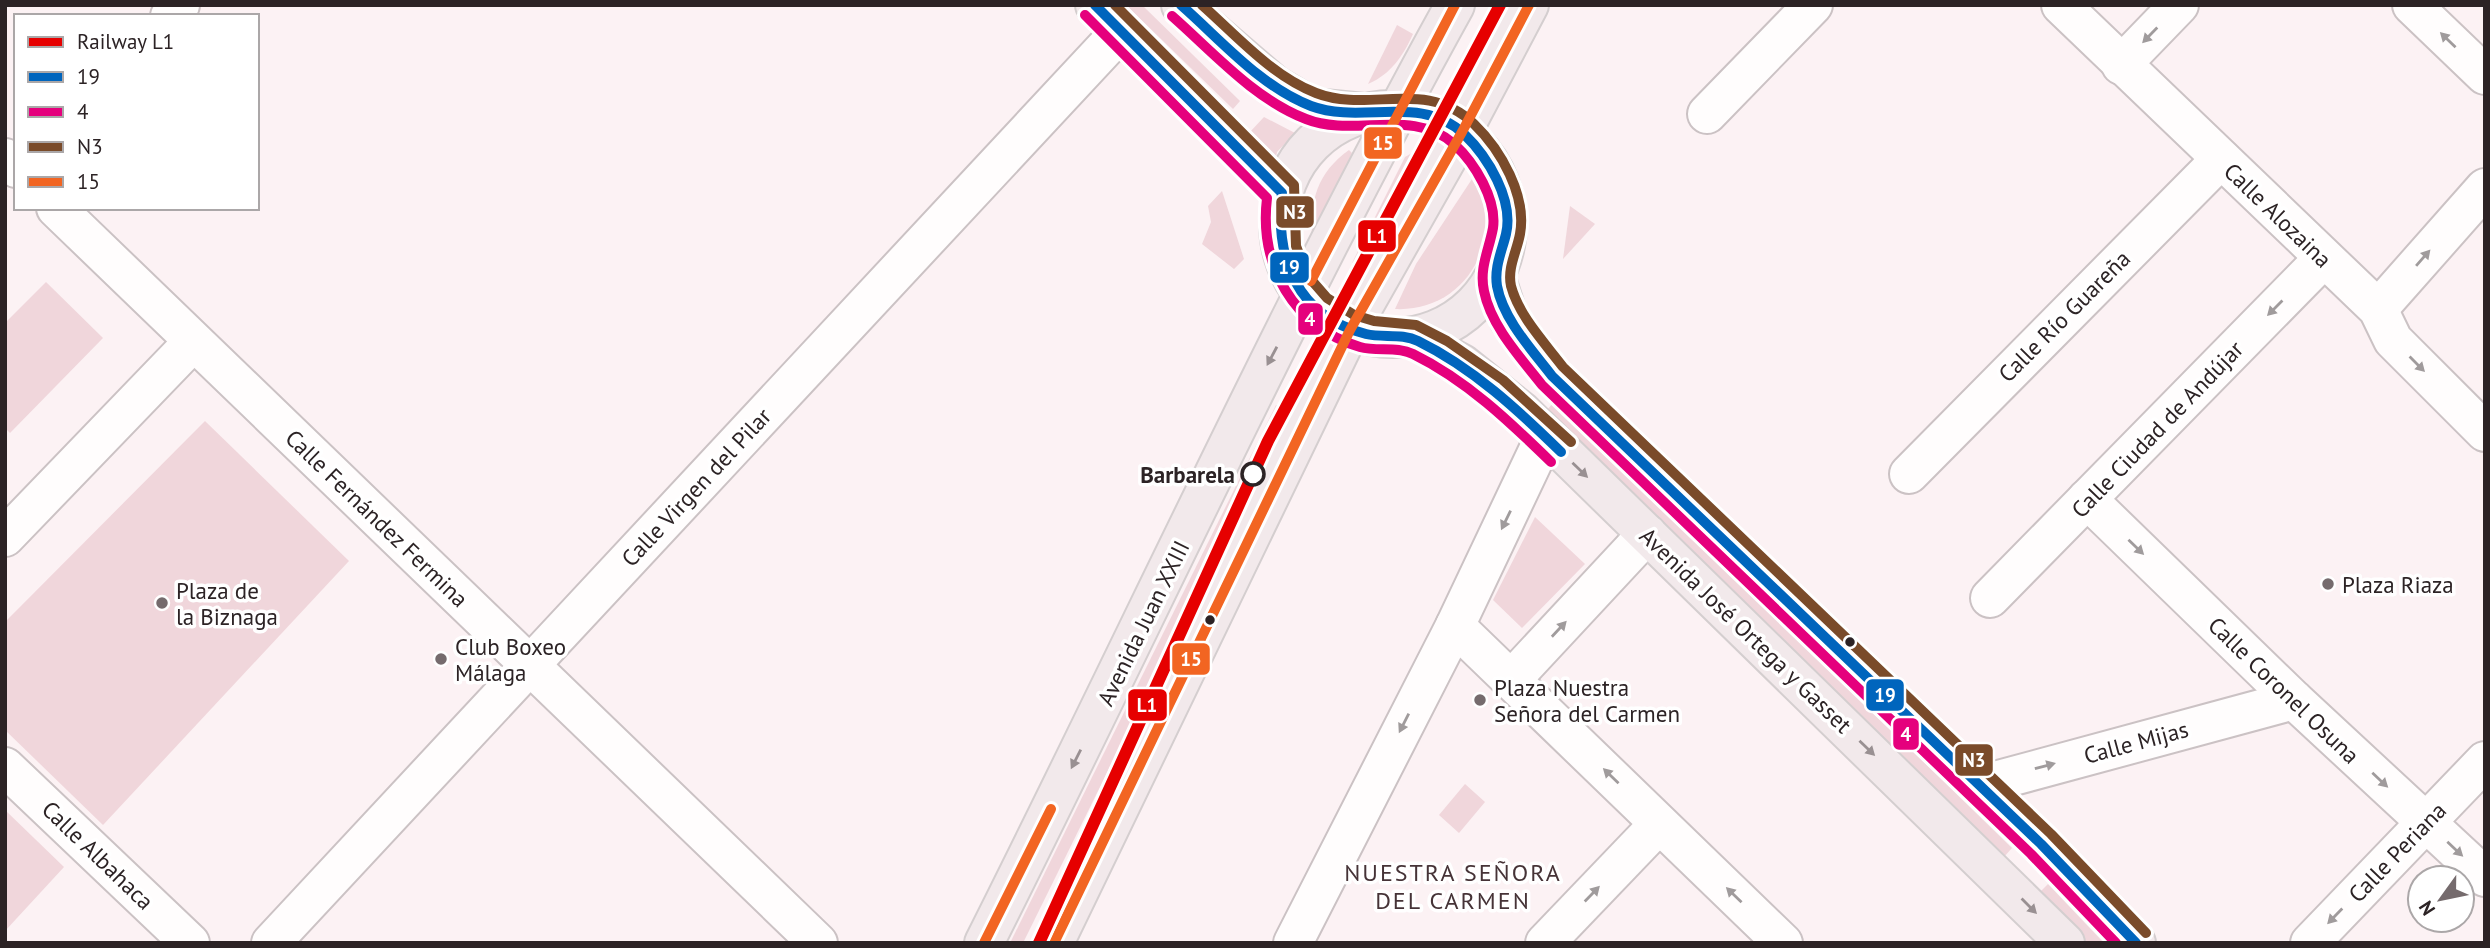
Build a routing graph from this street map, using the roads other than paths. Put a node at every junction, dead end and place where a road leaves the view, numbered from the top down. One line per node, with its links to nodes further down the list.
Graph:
1 (1181, 5): 12 (main road)
2 (1455, 5): 11 (main road, Avenida Juan XXIII)
3 (1529, 5): 14 (main road)
4 (1813, 5): 13 (street)
5 (2060, 5): 9 (street, Calle Alozaina)
6 (2179, 5): 9 (street, one-way to 9)
7 (2412, 5): 10 (street, one-way to 7)
8 (1108, 18): 17 (main road); 34 (street, Calle Virgen del Pilar)
9 (2121, 65): 15 (street, Calle Alozaina)
10 (2485, 75)
11 (1401, 109): 12 (main road); 14 (main road); 21 (main road, Avenida Juan XXIII)
12 (1364, 113): 17 (main road)
13 (1707, 114)
14 (1462, 132): 20 (main road); 23 (main road)
15 (2221, 159): 19 (street, Calle Alozaina); 28 (street, Calle Río Guareña)
16 (2485, 188): 22 (street, one-way to 16)
17 (1282, 193): 21 (main road)
18 (58, 210): 25 (street, Calle Fernández Fermina)
19 (2323, 259): 22 (street, Calle Alozaina); 29 (street, Calle Ciudad de Andújar, one-way to 29)
20 (1495, 276): 24 (main road); 39 (main road)
21 (1304, 296): 23 (main road); 48 (main road, Avenida Juan XXIII, one-way to 48)
22 (2378, 309): 26 (street, Calle Alozaina, one-way to 26)
23 (1350, 330): 24 (main road); 49 (main road)
24 (1412, 337): 27 (main road, Avenida José Ortega y Gasset)
25 (192, 342): 31 (street); 34 (street, Calle Fernández Fermina)
26 (2485, 432)
27 (1545, 436): 30 (main road, Avenida José Ortega y Gasset, one-way to 30); 33 (street, one-way to 33)
28 (1909, 474)
29 (2087, 499): 32 (street, Calle Ciudad de Andújar); 36 (street, Calle Coronel Osuna, one-way to 36)
30 (1647, 534): 35 (street, one-way to 30); 43 (main road, Avenida José Ortega y Gasset, one-way to 43)
31 (5, 537)
32 (1990, 598)
33 (1455, 626): 35 (street); 50 (street, one-way to 50)
34 (530, 665): 46 (street, Calle Virgen del Pilar); 47 (street, Calle Fernández Fermina)
35 (1512, 679): 41 (street, one-way to 35)
36 (2294, 700): 39 (street, Calle Mijas, one-way to 36); 40 (street, Calle Coronel Osuna, one-way to 40)
37 (2485, 761): 40 (street, Calle Periana)
38 (5, 767): 45 (street, Calle Albahaca)
39 (1980, 785): 52 (main road)
40 (2426, 822): 42 (street, Calle Coronel Osuna, one-way to 42); 53 (street, Calle Periana, one-way to 53)
41 (1660, 824): 44 (street, one-way to 41); 51 (street, one-way to 41)
42 (2485, 877)
43 (2056, 940)
44 (1780, 942)
45 (190, 943)
46 (271, 943)
47 (818, 943)
48 (984, 943)
49 (1054, 943)
50 (1293, 943)
51 (1545, 943)
52 (2136, 943)
53 (2310, 943)

